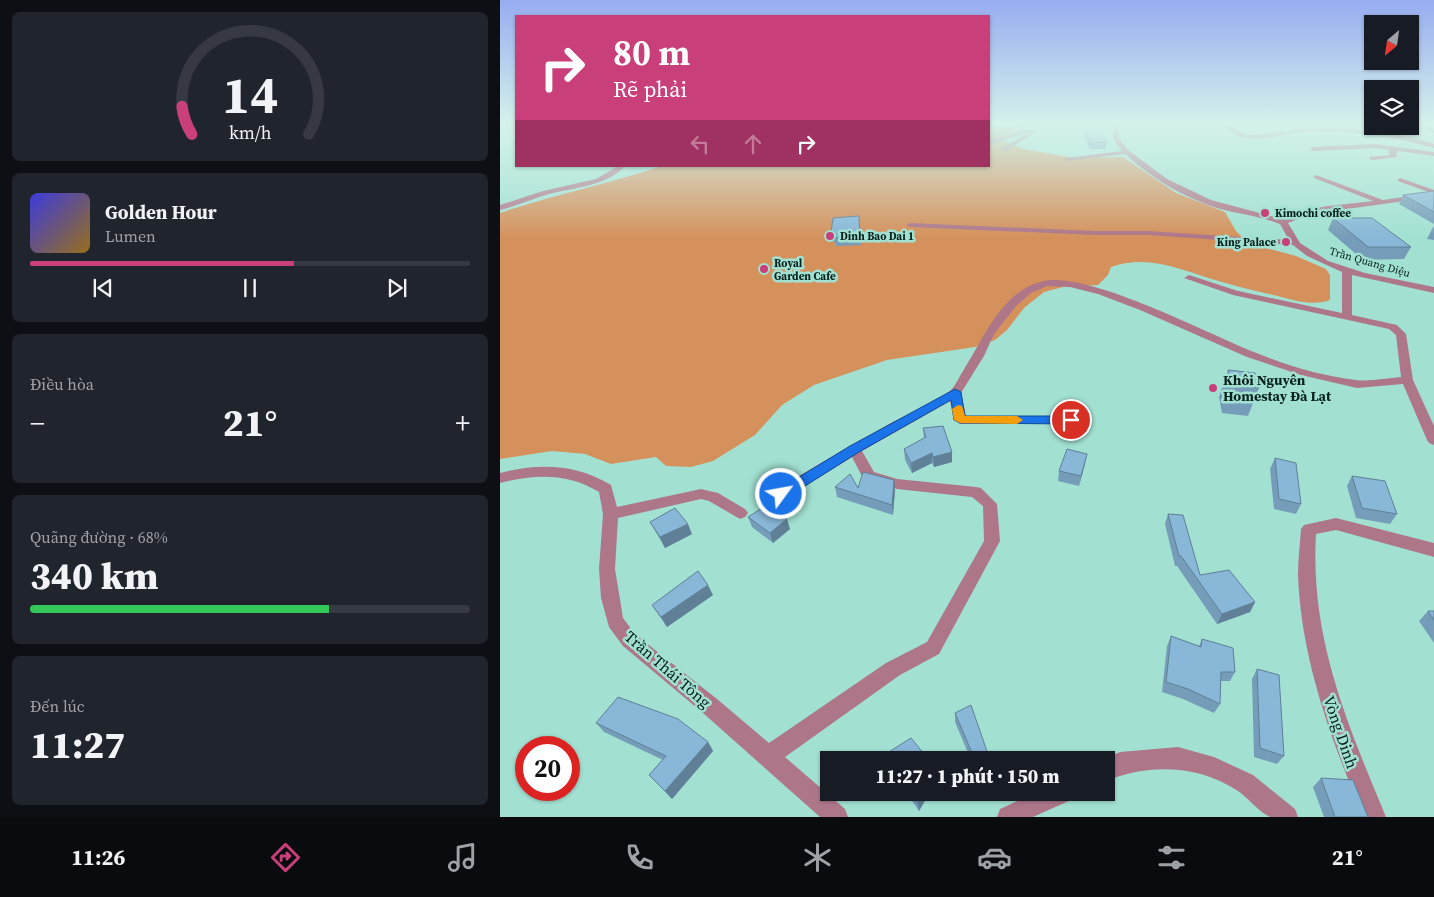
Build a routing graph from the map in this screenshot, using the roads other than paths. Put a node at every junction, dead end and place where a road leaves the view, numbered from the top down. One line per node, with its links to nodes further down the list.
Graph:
1 (1139, 161): 8 (street)
2 (621, 167): 7 (street)
3 (1316, 177): 6 (street)
4 (1400, 180): 5 (street)
5 (1434, 194): 6 (street)
6 (1382, 202): 8 (street)
7 (500, 208)
8 (1283, 222): 10 (street, Trần Quang Diệu)
9 (910, 224): 10 (street)
10 (1295, 243): 11 (street, Trần Quang Diệu)
11 (1347, 269): 13 (street, Trần Quang Diệu); 14 (street)
12 (1189, 278): 14 (street)
13 (1434, 290)
14 (1347, 316): 15 (street)
15 (1407, 380): 16 (street); 18 (street)
16 (955, 392): 17 (street); 19 (street)
17 (1071, 420)
18 (1434, 440)
19 (854, 449): 21 (street); 25 (street)
20 (500, 478): 23 (street, Trần Thái Tông)
21 (766, 503)
22 (740, 513): 23 (street)
23 (611, 514): 25 (street, Trần Thái Tông)
24 (1434, 550): 31 (street, Vòng Dinh)
25 (768, 757): 28 (street, Trần Thái Tông)
26 (1115, 766): 30 (street)
27 (1043, 801): 29 (street)
28 (837, 817)
29 (1008, 817)
30 (1287, 817)
31 (1375, 817)

